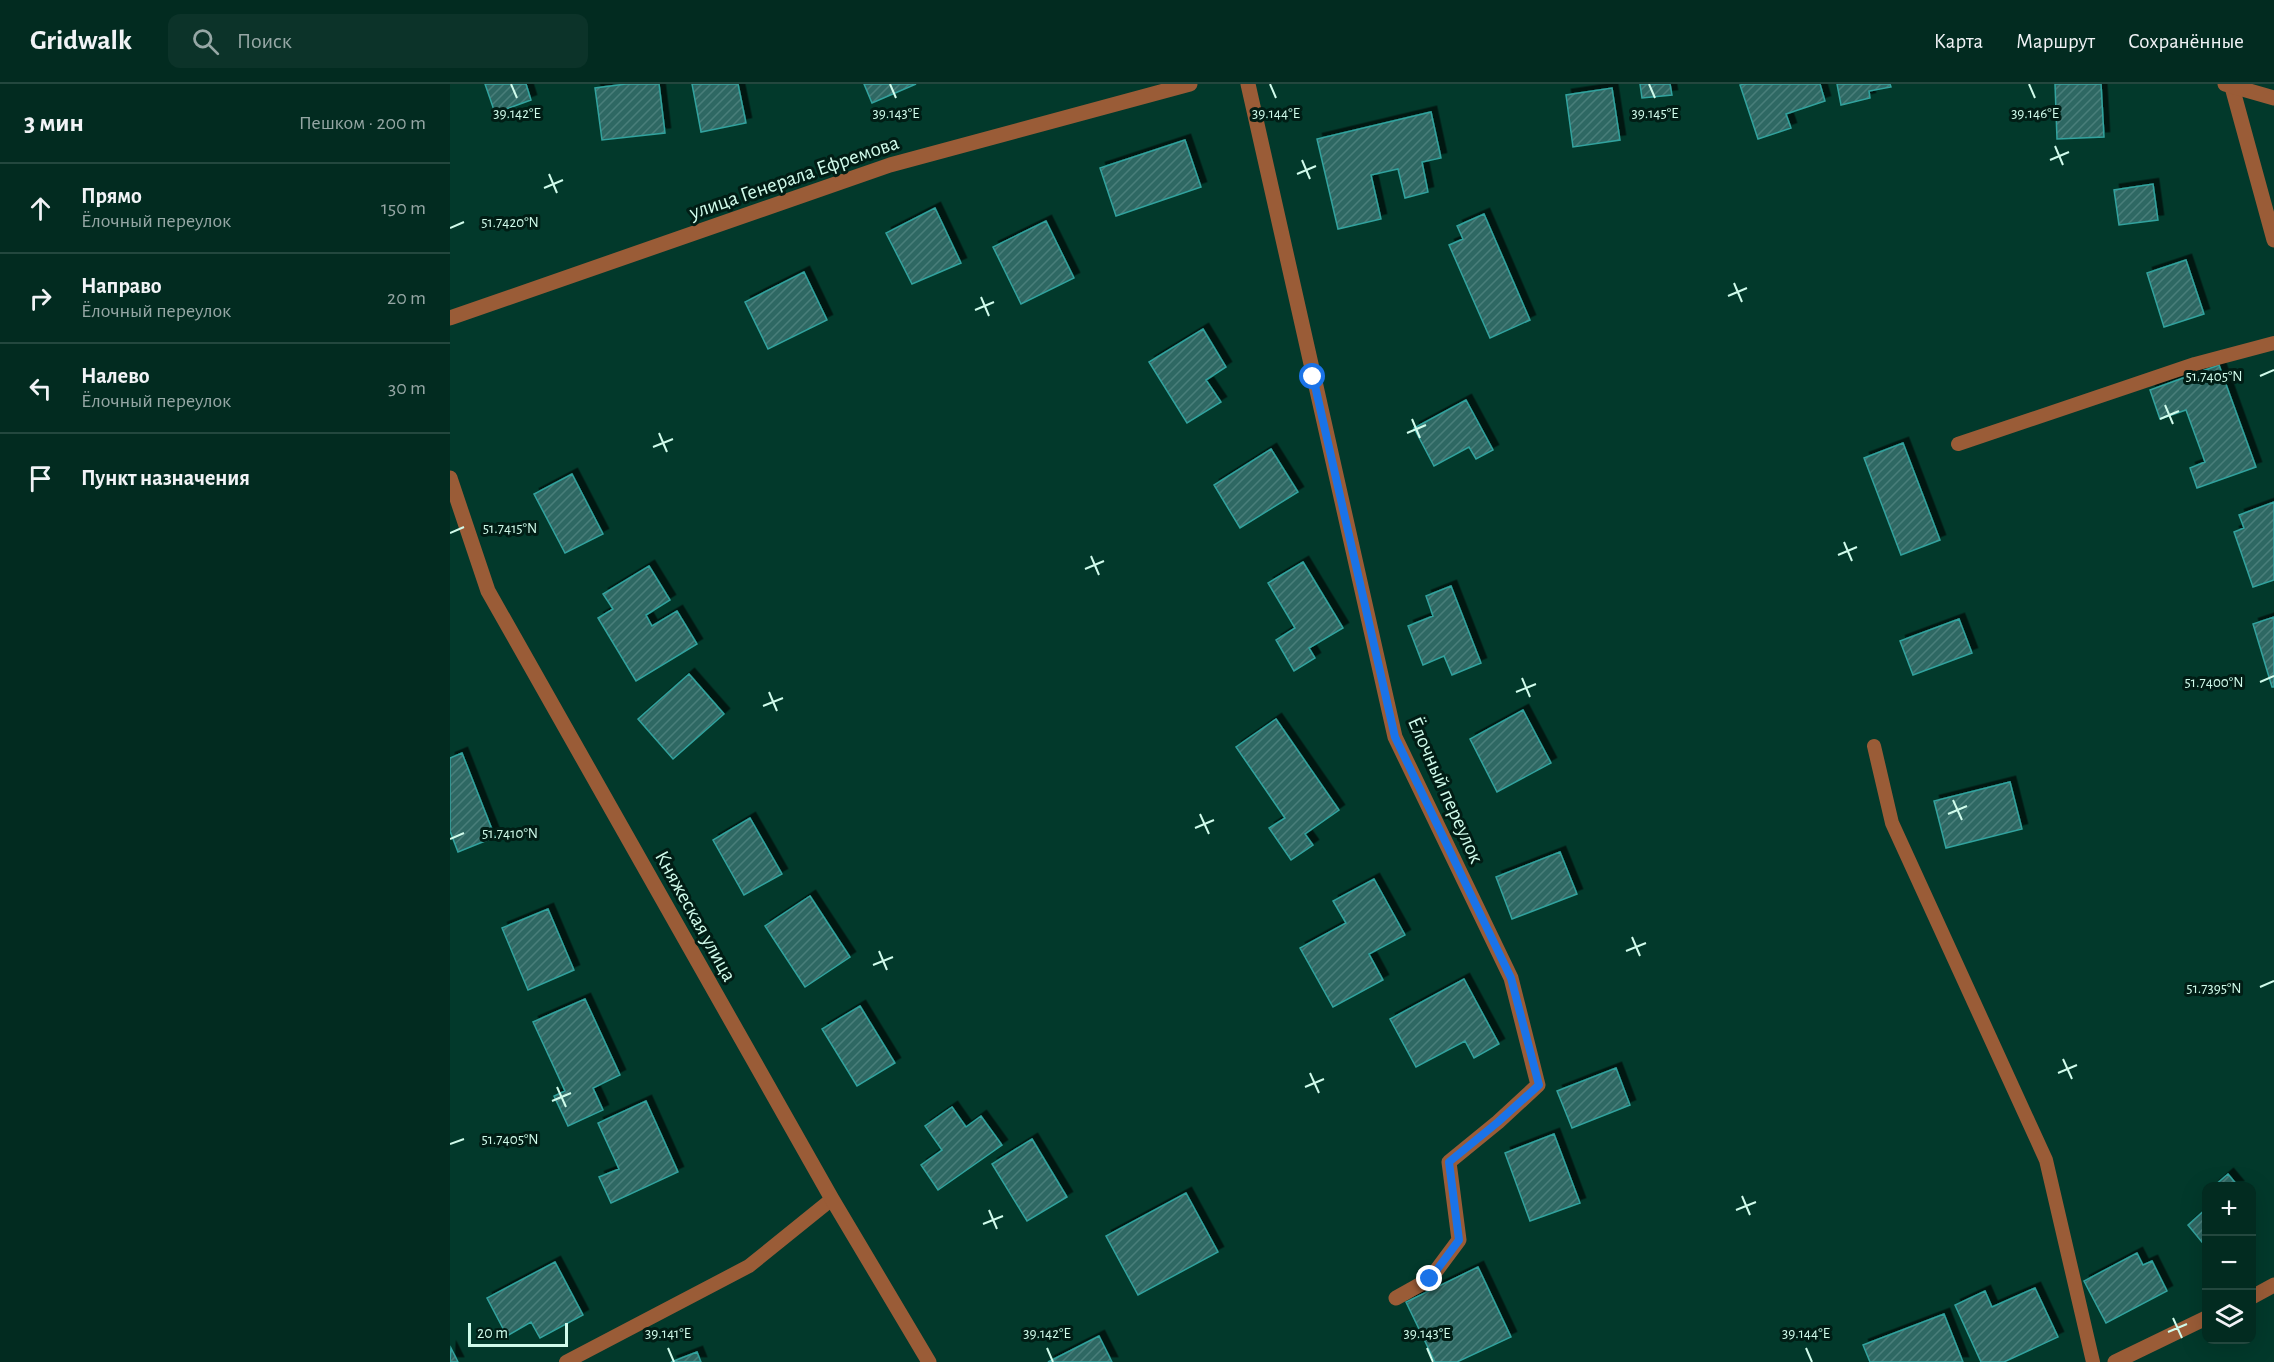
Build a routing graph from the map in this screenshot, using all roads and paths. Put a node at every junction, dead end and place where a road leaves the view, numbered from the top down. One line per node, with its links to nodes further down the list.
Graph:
1 (1190, 84): 6 (street, улица Генерала Ефремова)
2 (1248, 84): 14 (street, Ёлочный переулок)
3 (2228, 86): 4 (street); 5 (street)
4 (2274, 98)
5 (2274, 240)
6 (450, 318)
7 (2274, 343): 8 (lane)
8 (1958, 444)
9 (450, 478): 11 (street, Княжеская улица)
10 (1874, 746): 18 (lane)
11 (832, 1199): 16 (lane); 17 (street, Княжеская улица)
12 (2274, 1285): 13 (street)
13 (2256, 1295)
14 (1396, 1298)
15 (2202, 1320): 19 (street)
16 (566, 1362)
17 (929, 1362)
18 (2093, 1362)
19 (2115, 1362)

